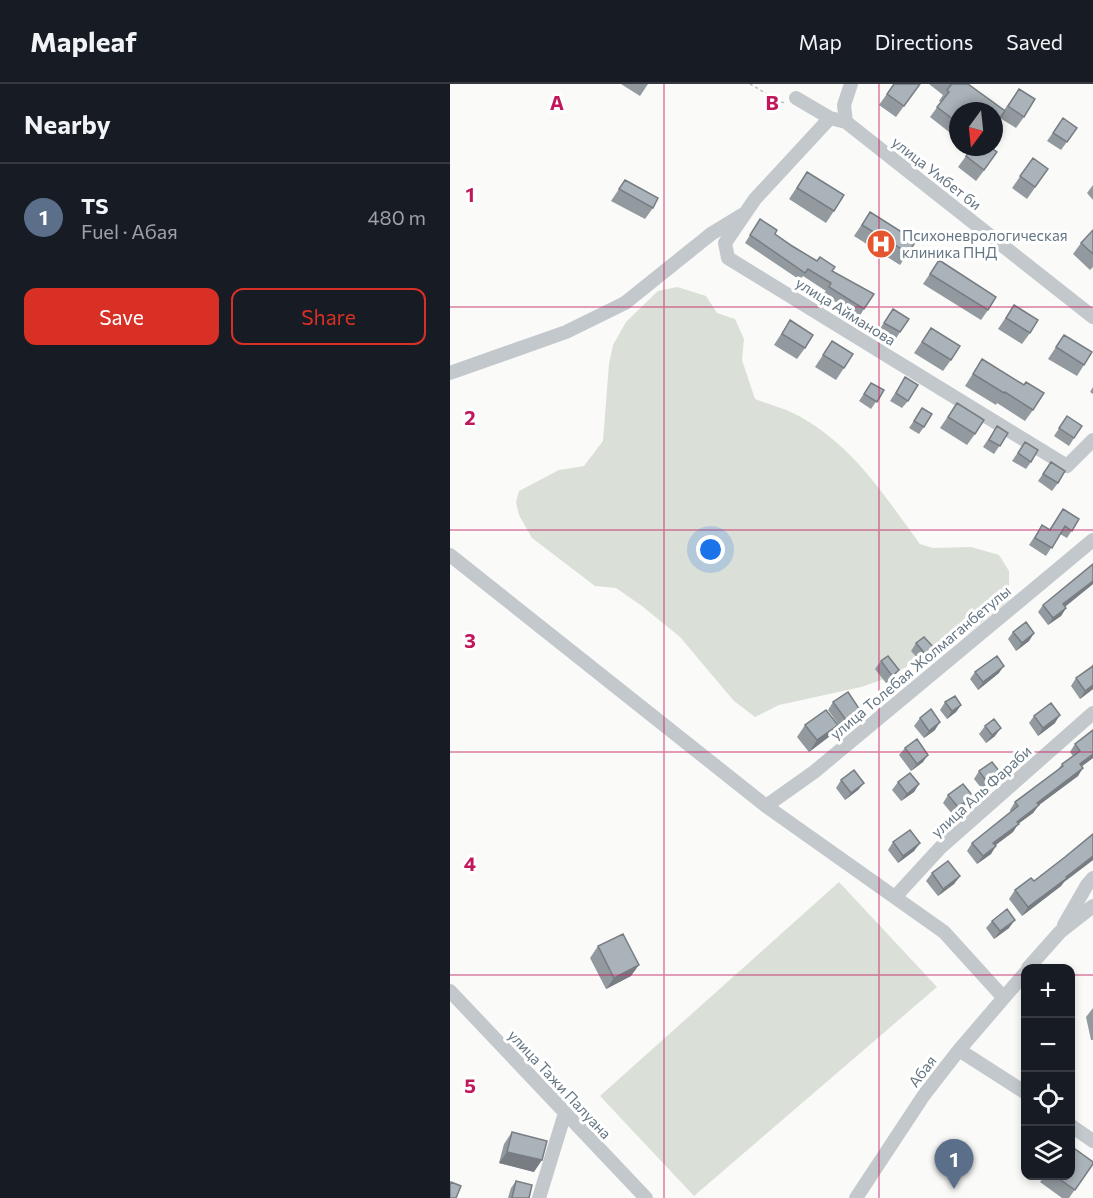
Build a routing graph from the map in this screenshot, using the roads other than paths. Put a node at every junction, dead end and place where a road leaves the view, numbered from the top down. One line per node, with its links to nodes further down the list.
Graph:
1 (851, 84): 4 (street)
2 (795, 101): 3 (street)
3 (830, 118): 4 (street); 5 (street, улица Айманова)
4 (846, 122): 6 (street, улица Умбет би)
5 (746, 212): 7 (street); 8 (street, улица Айманова)
6 (1093, 316)
7 (450, 373)
8 (1093, 441)
9 (1093, 540): 12 (street, улица Толебая Жолмаганбетулы)
10 (450, 555): 12 (street)
11 (1093, 713): 14 (street, улица Аль Фараби)
12 (766, 806): 14 (street)
13 (1093, 878): 16 (street)
14 (895, 897): 20 (street)
15 (1093, 906): 16 (street, Абая)
16 (1060, 932): 17 (street, Абая)
17 (1032, 964)
18 (1021, 977): 20 (street, Абая)
19 (450, 991): 23 (street, улица Тажи Палуана)
20 (1003, 997): 21 (street, Абая)
21 (959, 1050): 22 (street); 28 (street, Абая)
22 (1021, 1090)
23 (565, 1113): 26 (street); 27 (street, улица Тажи Палуана)
24 (1072, 1126): 25 (street)
25 (1093, 1142)
26 (539, 1198)
27 (646, 1198)
28 (856, 1198)

